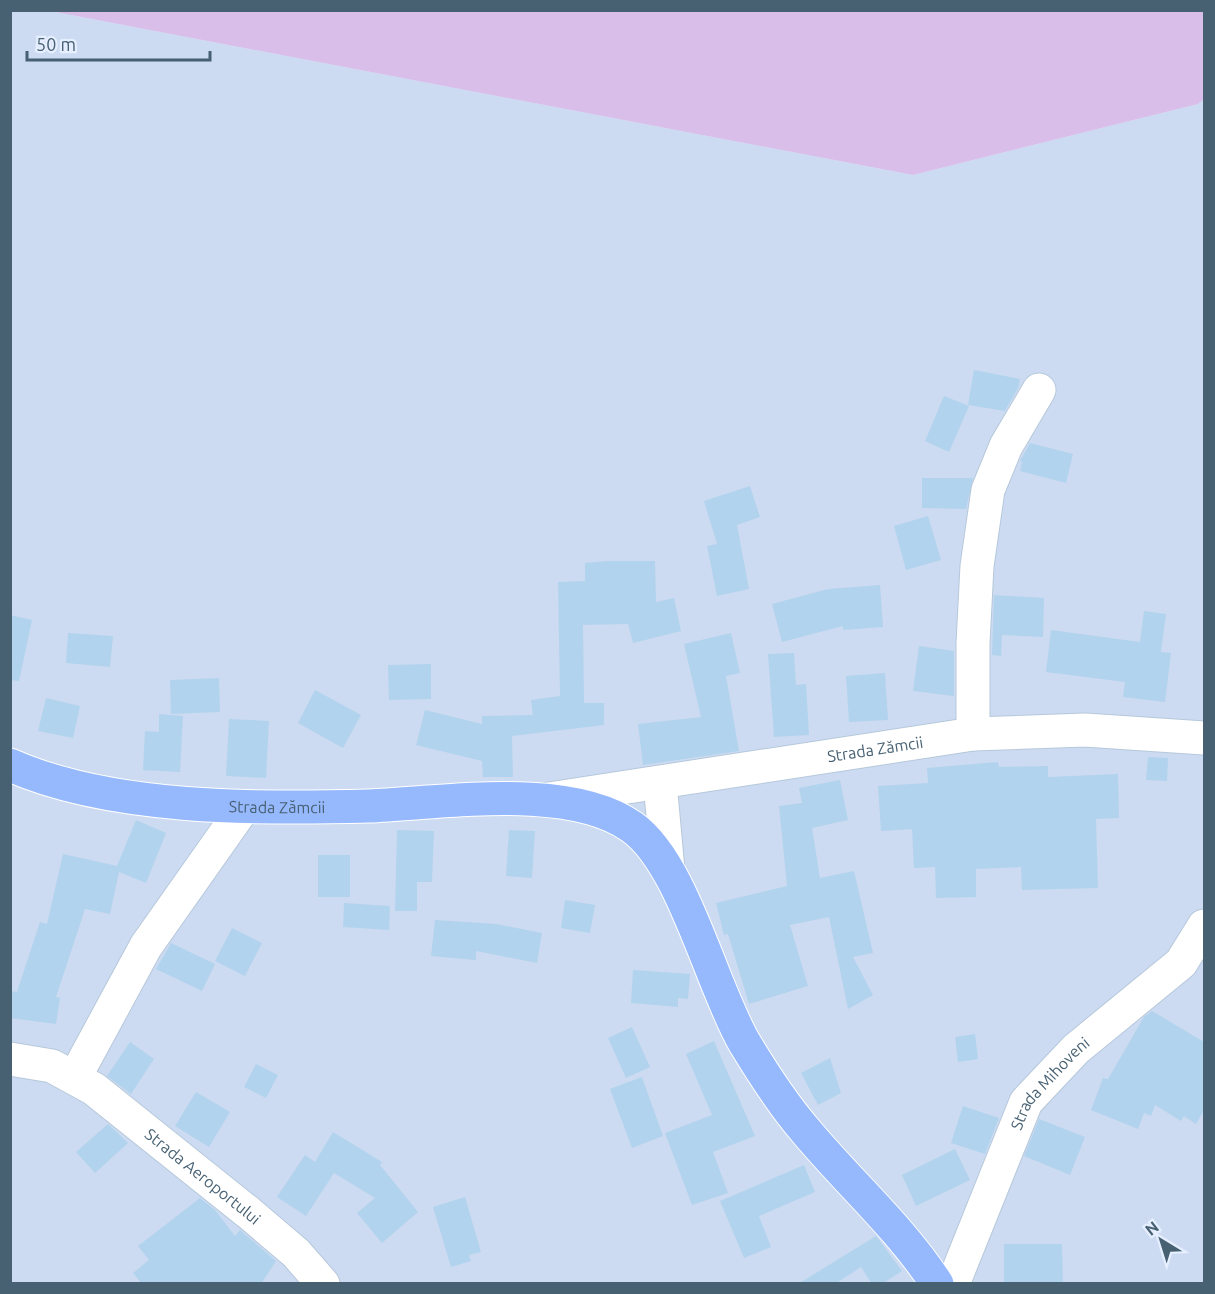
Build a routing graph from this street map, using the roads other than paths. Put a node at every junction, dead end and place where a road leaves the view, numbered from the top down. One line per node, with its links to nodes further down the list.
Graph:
1 (1039, 390): 2 (street)
2 (974, 734): 3 (street, Strada Zămcii); 5 (street, Strada Zămcii)
3 (1204, 738)
4 (10, 765): 7 (main road, Strada Zămcii)
5 (660, 783): 6 (street, Strada Zămcii); 8 (street)
6 (548, 799): 7 (main road, Strada Zămcii); 8 (main road, Strada Zămcii)
7 (244, 807): 11 (street)
8 (668, 870): 13 (main road, Strada Zămcii)
9 (1204, 926): 14 (street, Strada Mihoveni)
10 (10, 1059): 11 (street, Strada Aeroportului)
11 (75, 1077): 12 (street, Strada Aeroportului)
12 (323, 1284)
13 (937, 1284)
14 (953, 1284)

